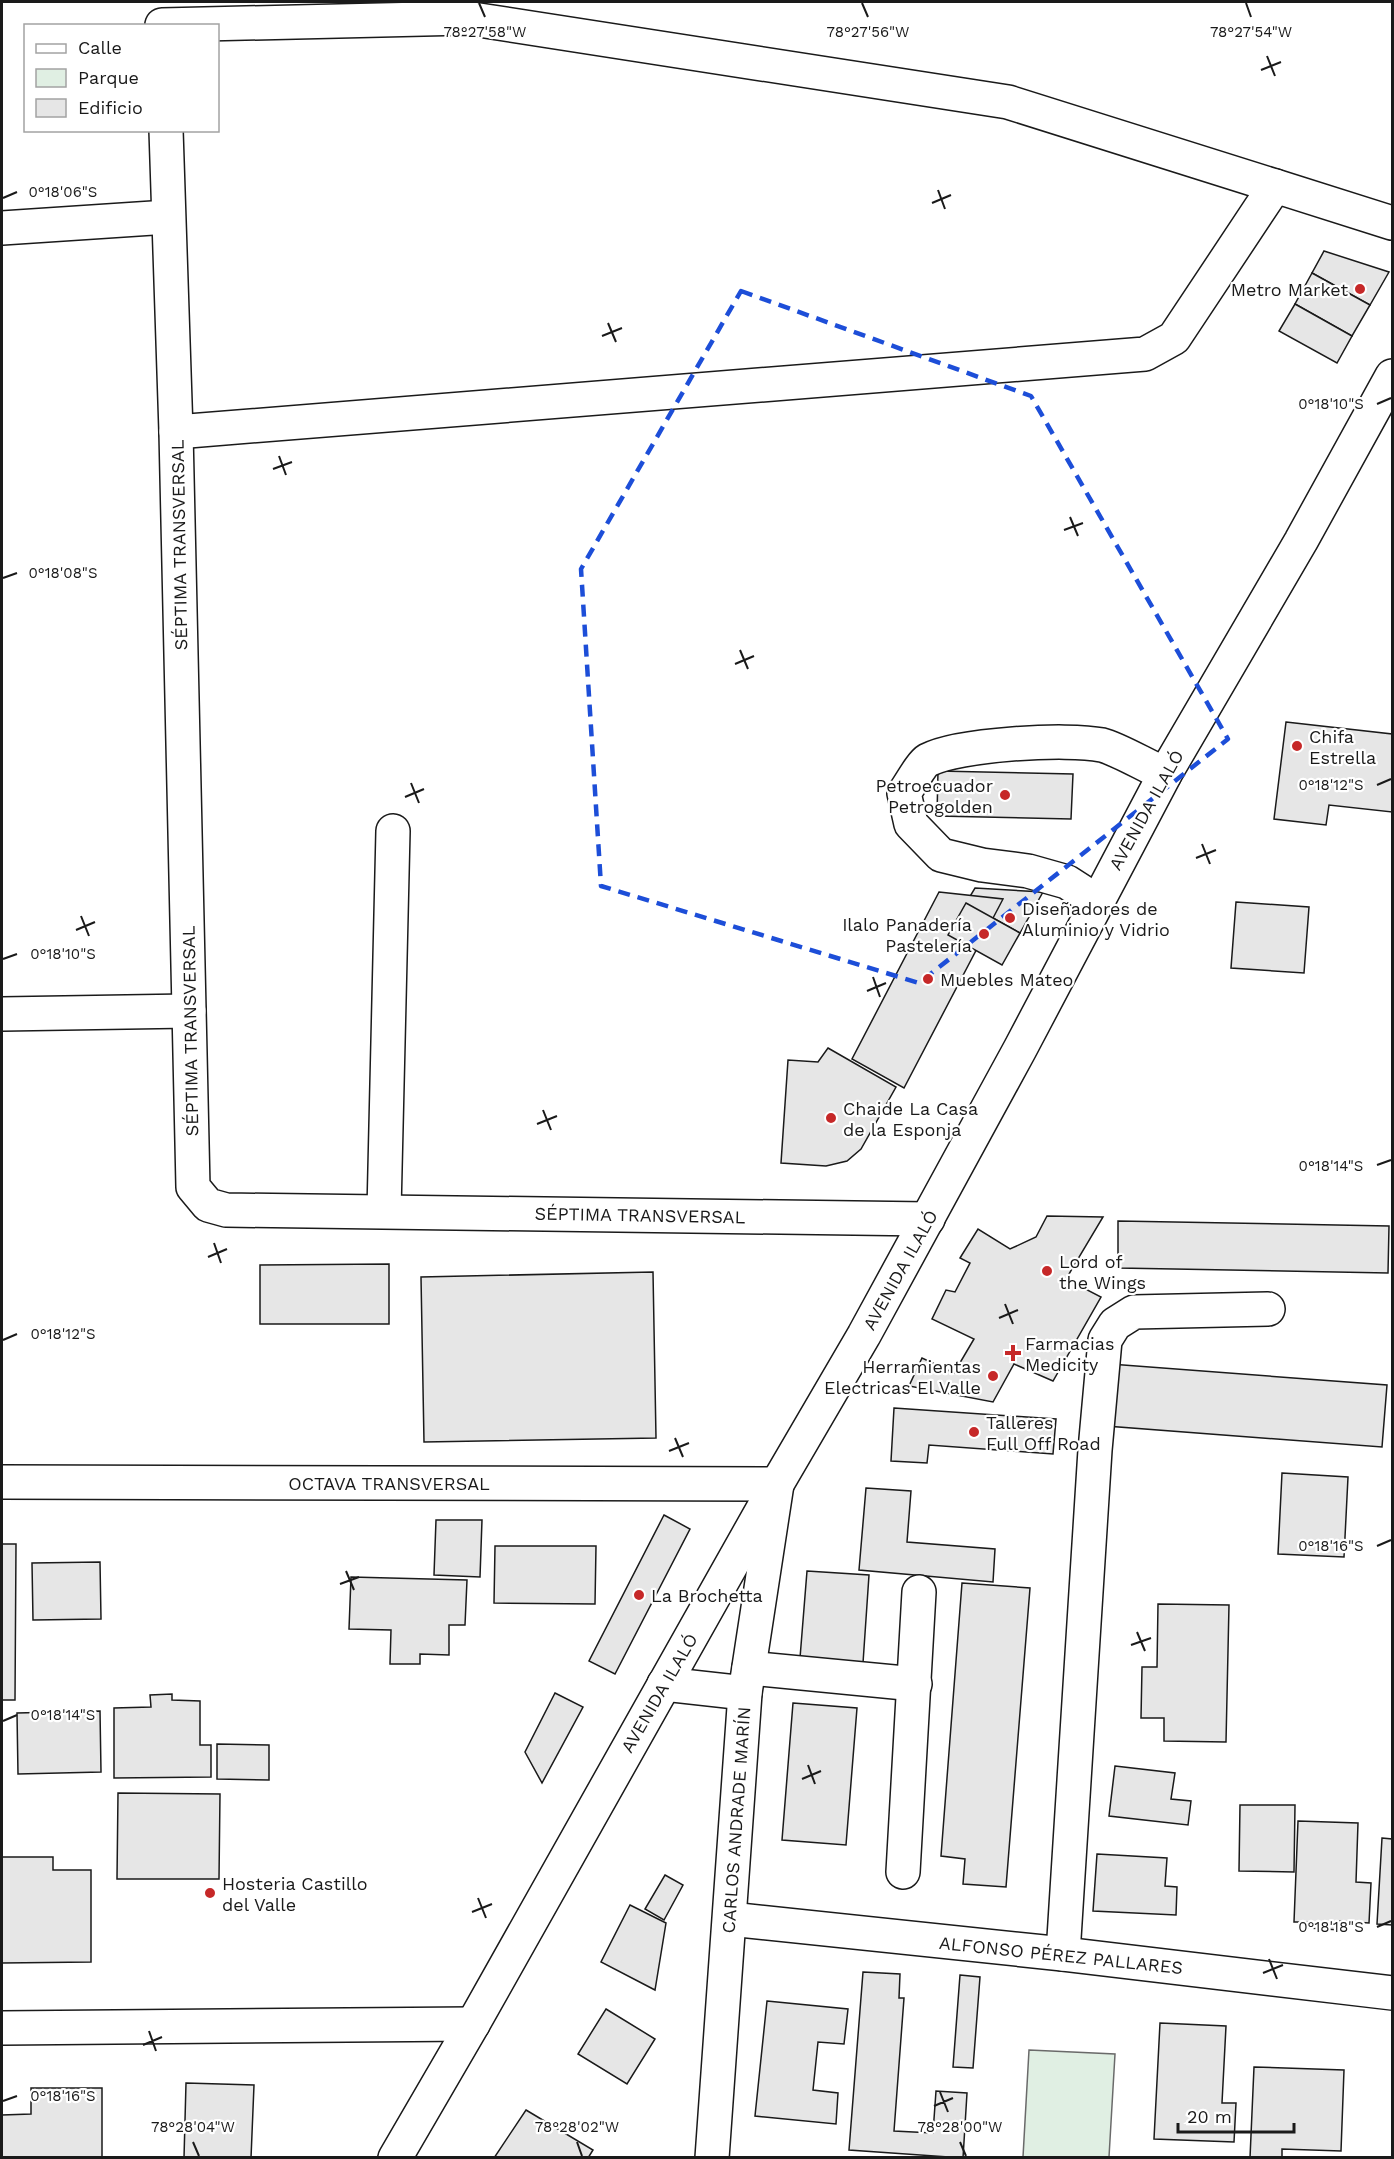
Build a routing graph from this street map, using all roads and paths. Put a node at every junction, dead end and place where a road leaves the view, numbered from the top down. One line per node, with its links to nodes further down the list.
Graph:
1 (162, 17): 3 (street)
2 (165, 132): 4 (street, SÉPTIMA TRANSVERSAL)
3 (1275, 186): 5 (street); 8 (street)
4 (168, 218): 6 (street); 8 (street, SÉPTIMA TRANSVERSAL)
5 (1392, 223)
6 (2, 228)
7 (1392, 376): 9 (street, AVENIDA ILALÓ)
8 (176, 432): 12 (street, SÉPTIMA TRANSVERSAL)
9 (1165, 774): 11 (street, AVENIDA ILALÓ); 11 (street)
10 (393, 831): 14 (street)
11 (1095, 905): 15 (street, AVENIDA ILALÓ)
12 (189, 1011): 13 (street); 14 (street, SÉPTIMA TRANSVERSAL)
13 (2, 1014)
14 (384, 1211): 15 (street, SÉPTIMA TRANSVERSAL)
15 (928, 1219): 18 (street, AVENIDA ILALÓ)
16 (1268, 1310): 25 (street)
17 (2, 1482): 18 (street, OCTAVA TRANSVERSAL)
18 (777, 1484): 20 (street, CARLOS ANDRADE MARÍN); 21 (street, AVENIDA ILALÓ)
19 (919, 1592): 22 (street)
20 (747, 1681): 21 (street); 22 (street); 24 (street, CARLOS ANDRADE MARÍN)
21 (664, 1684): 27 (street, AVENIDA ILALÓ)
22 (915, 1684): 23 (street)
23 (903, 1872)
24 (730, 1919): 25 (street, ALFONSO PÉREZ PALLARES); 30 (street, CARLOS ANDRADE MARÍN)
25 (1063, 1954): 26 (street, ALFONSO PÉREZ PALLARES)
26 (1392, 1993)
27 (473, 2024): 28 (street); 29 (street, AVENIDA ILALÓ)
28 (2, 2028)
29 (395, 2157)
30 (712, 2157)

